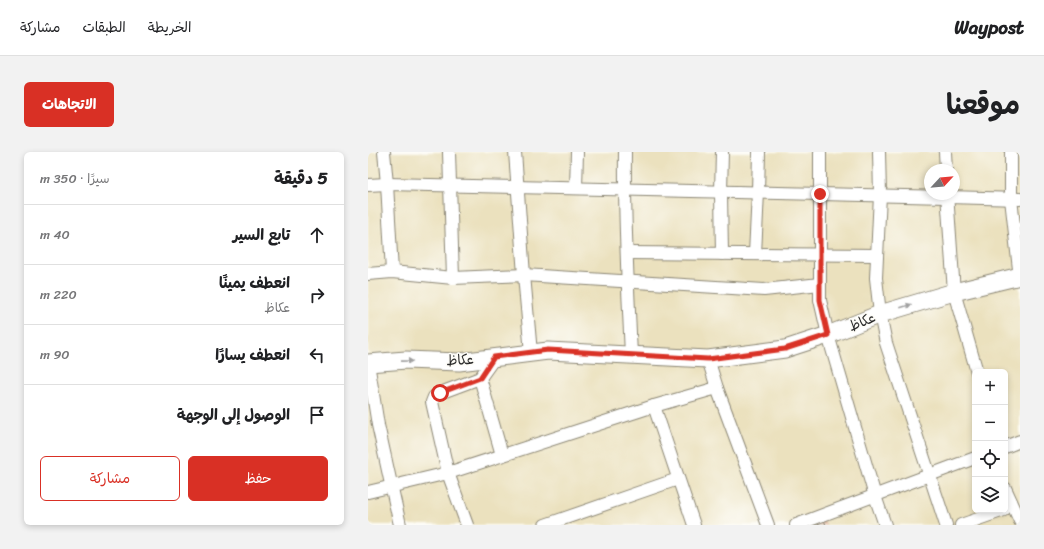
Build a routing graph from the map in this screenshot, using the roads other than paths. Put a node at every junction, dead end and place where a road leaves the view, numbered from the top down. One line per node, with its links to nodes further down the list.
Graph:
1 (384, 152): 13 (street)
2 (450, 152): 15 (street)
3 (515, 152): 16 (street)
4 (577, 152): 17 (street)
5 (626, 152): 18 (street)
6 (722, 152): 19 (street)
7 (759, 152): 20 (street)
8 (820, 152): 21 (street)
9 (879, 152): 22 (street)
10 (945, 152): 12 (street)
11 (1011, 152): 25 (street)
12 (946, 164)
13 (387, 184): 14 (street); 15 (street); 32 (street)
14 (368, 185)
15 (450, 186): 16 (street); 36 (street)
16 (517, 187): 17 (street); 34 (street)
17 (576, 188): 18 (street)
18 (625, 190): 19 (street); 27 (street)
19 (721, 192): 20 (street); 28 (street)
20 (758, 192): 21 (street); 29 (street)
21 (820, 194): 22 (street); 30 (street)
22 (880, 195): 23 (street); 31 (street)
23 (924, 195)
24 (960, 196): 25 (street)
25 (1016, 199): 35 (street)
26 (947, 200): 39 (street)
27 (627, 253): 28 (street); 37 (street)
28 (722, 254): 29 (street)
29 (755, 254): 30 (street)
30 (820, 255): 31 (street); 38 (street)
31 (877, 255): 40 (street)
32 (392, 272): 33 (street); 36 (street)
33 (368, 274)
34 (524, 275): 36 (street); 37 (street); 42 (street)
35 (1020, 277): 39 (street, عكاظ)
36 (453, 278)
37 (628, 282): 38 (street); 43 (street)
38 (820, 284): 41 (street)
39 (954, 292): 40 (street, عكاظ, one-way to 39); 47 (street)
40 (880, 314): 41 (street, عكاظ); 56 (street)
41 (828, 335): 45 (street, عكاظ); 60 (street)
42 (531, 353): 43 (street, عكاظ); 44 (street, عكاظ)
43 (631, 355): 45 (street, عكاظ)
44 (494, 357): 46 (street, عكاظ, one-way to 44); 48 (street)
45 (708, 359): 49 (street)
46 (368, 363): 58 (street)
47 (976, 369)
48 (480, 378): 53 (street); 55 (street)
49 (717, 388): 50 (street); 69 (street)
50 (654, 406): 53 (street); 57 (street)
51 (1020, 442): 52 (street)
52 (1008, 446)
53 (502, 455): 55 (street)
54 (972, 459): 56 (street)
55 (448, 473): 58 (street); 66 (street)
56 (930, 475): 60 (street); 72 (street)
57 (678, 479): 67 (street); 68 (street)
58 (391, 486): 59 (street); 65 (street)
59 (368, 492)
60 (875, 496): 63 (street); 71 (street)
61 (1008, 510): 64 (street)
62 (996, 513): 73 (street)
63 (827, 520): 70 (street)
64 (1020, 521)
65 (400, 525)
66 (467, 525)
67 (545, 525)
68 (694, 525)
69 (768, 525)
70 (796, 525)
71 (885, 525)
72 (946, 525)
73 (961, 525)

